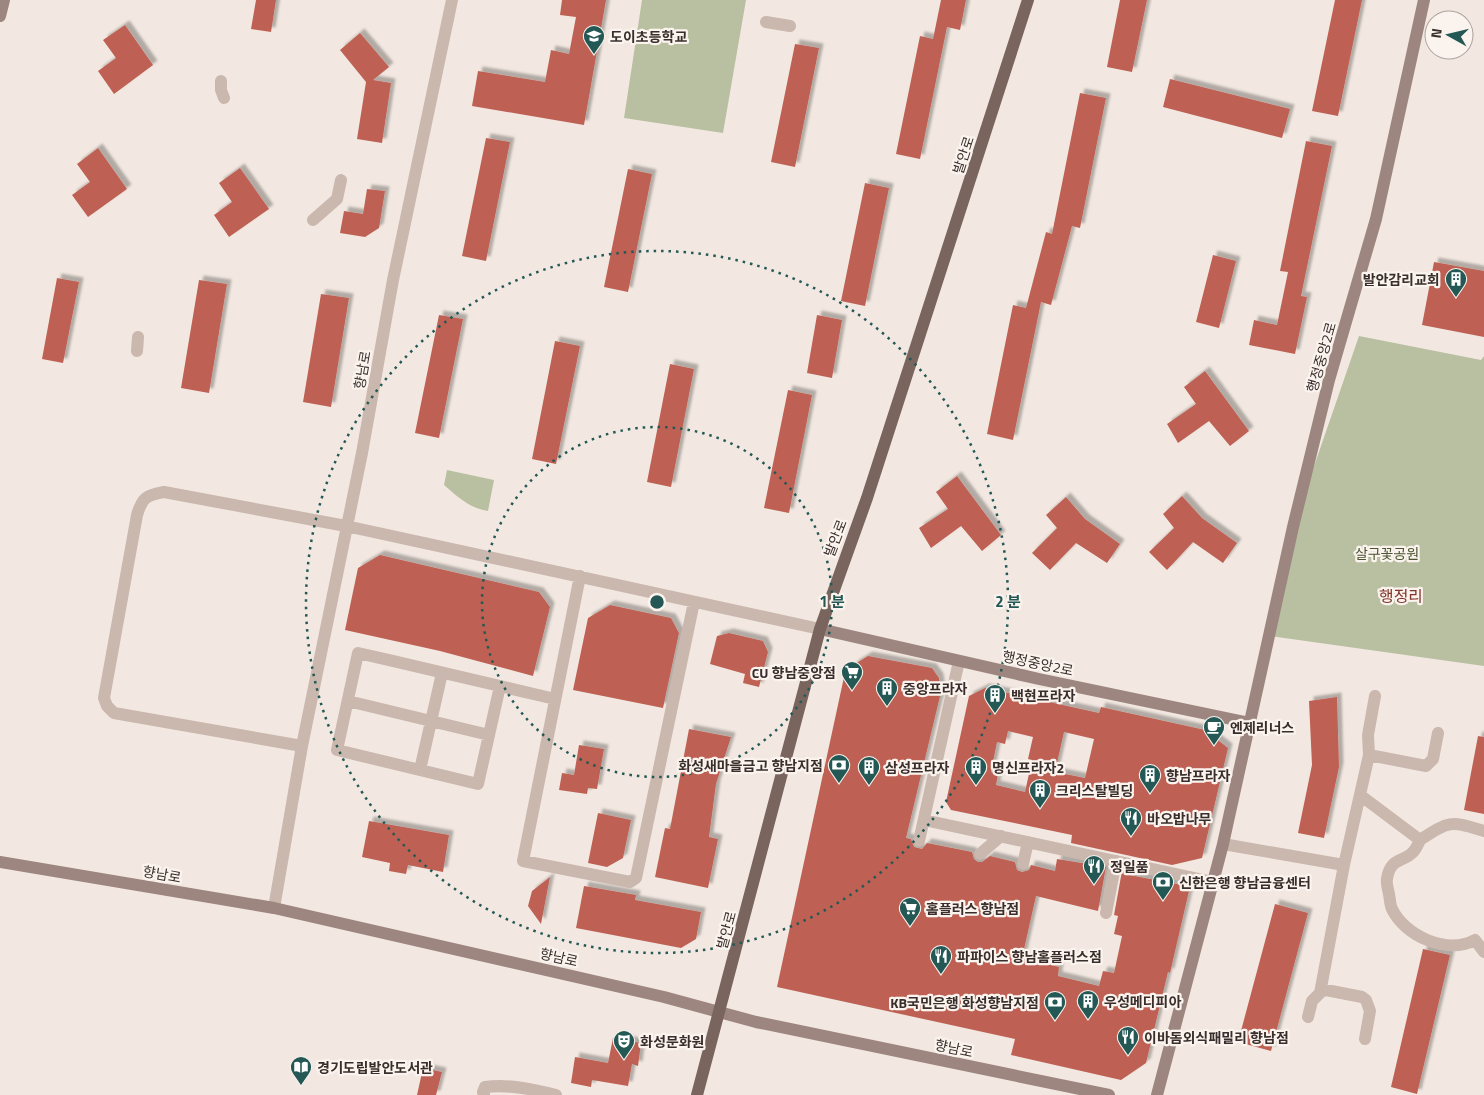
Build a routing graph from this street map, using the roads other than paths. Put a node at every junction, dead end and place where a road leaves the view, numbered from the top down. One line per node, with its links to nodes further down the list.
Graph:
1 (4, 0): 5 (street)
2 (452, 0): 14 (street, 향남로)
3 (1028, 0): 17 (main road, 발안로)
4 (1424, 0): 25 (street, 행정중앙2로)
5 (0, 16)
6 (766, 22): 7 (street)
7 (790, 26)
8 (221, 81): 9 (street)
9 (224, 98)
10 (341, 180): 11 (street)
11 (313, 220)
12 (138, 337): 13 (street)
13 (137, 351)
14 (346, 526): 15 (street); 28 (street, 향남로); 28 (street)
15 (580, 576): 16 (street); 22 (street)
16 (694, 602): 17 (street); 22 (street)
17 (820, 629): 18 (street, 행정중앙2로); 51 (main road, 발안로)
18 (959, 661): 25 (street, 행정중앙2로); 31 (street)
19 (442, 673): 20 (street); 23 (street); 24 (street)
20 (500, 686): 22 (street); 27 (street)
21 (1375, 696): 30 (street)
22 (555, 699)
23 (348, 701): 24 (street); 32 (street)
24 (431, 721): 27 (street); 32 (street)
25 (1250, 723): 40 (street, 행정중앙2로)
26 (1438, 733): 30 (street)
27 (489, 735): 32 (street)
28 (302, 746): 47 (street, 향남로)
29 (925, 755): 31 (street)
30 (1369, 755): 33 (street)
31 (938, 758): 34 (street)
32 (420, 770)
33 (1360, 795): 37 (street); 44 (street)
34 (924, 820): 36 (street); 38 (street)
35 (1484, 831): 37 (street)
36 (1001, 836): 39 (street); 41 (street)
37 (1420, 840): 49 (street)
38 (919, 841)
39 (1028, 842): 43 (street); 45 (street)
40 (1223, 844): 44 (street); 46 (street, 행정중앙2로)
41 (980, 854)
42 (0, 862): 47 (street, 향남로)
43 (1023, 864)
44 (1344, 865): 50 (street)
45 (1122, 866): 46 (street); 48 (street)
46 (1213, 882): 58 (street, 행정중앙2로)
47 (274, 908): 51 (street, 향남로)
48 (1106, 913)
49 (1484, 952)
50 (1321, 989): 52 (street); 53 (street)
51 (719, 1012): 56 (main road, 발안로); 57 (street, 향남로)
52 (1308, 1017)
53 (1364, 1039)
54 (484, 1095): 55 (street)
55 (556, 1095)
56 (697, 1095)
57 (1109, 1095)
58 (1157, 1095)

